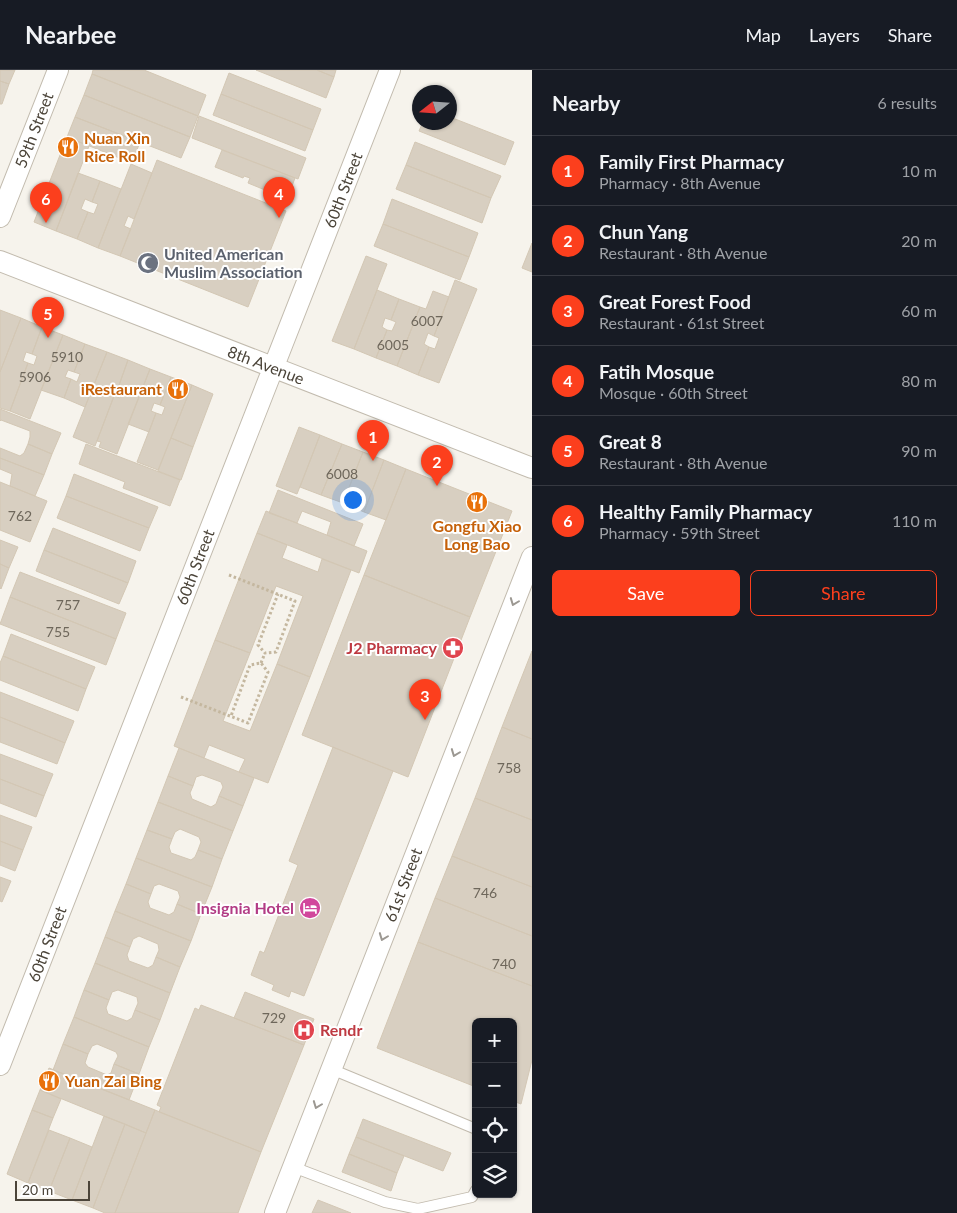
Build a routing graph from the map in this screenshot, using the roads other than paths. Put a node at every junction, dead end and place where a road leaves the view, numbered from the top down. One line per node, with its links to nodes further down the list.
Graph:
1 (58, 70): 3 (street, 59th Street)
2 (390, 70): 5 (street, 60th Street)
3 (0, 217)
4 (0, 261): 5 (street, 8th Avenue)
5 (273, 367): 6 (street, 8th Avenue); 8 (street, 60th Street)
6 (532, 468)
7 (532, 557): 9 (street, 61st Street, one-way to 9)
8 (0, 1065)
9 (331, 1069): 10 (lane); 11 (street, 61st Street, one-way to 11)
10 (472, 1127)
11 (293, 1167): 12 (lane); 13 (street, 61st Street)
12 (472, 1197)
13 (274, 1213)

